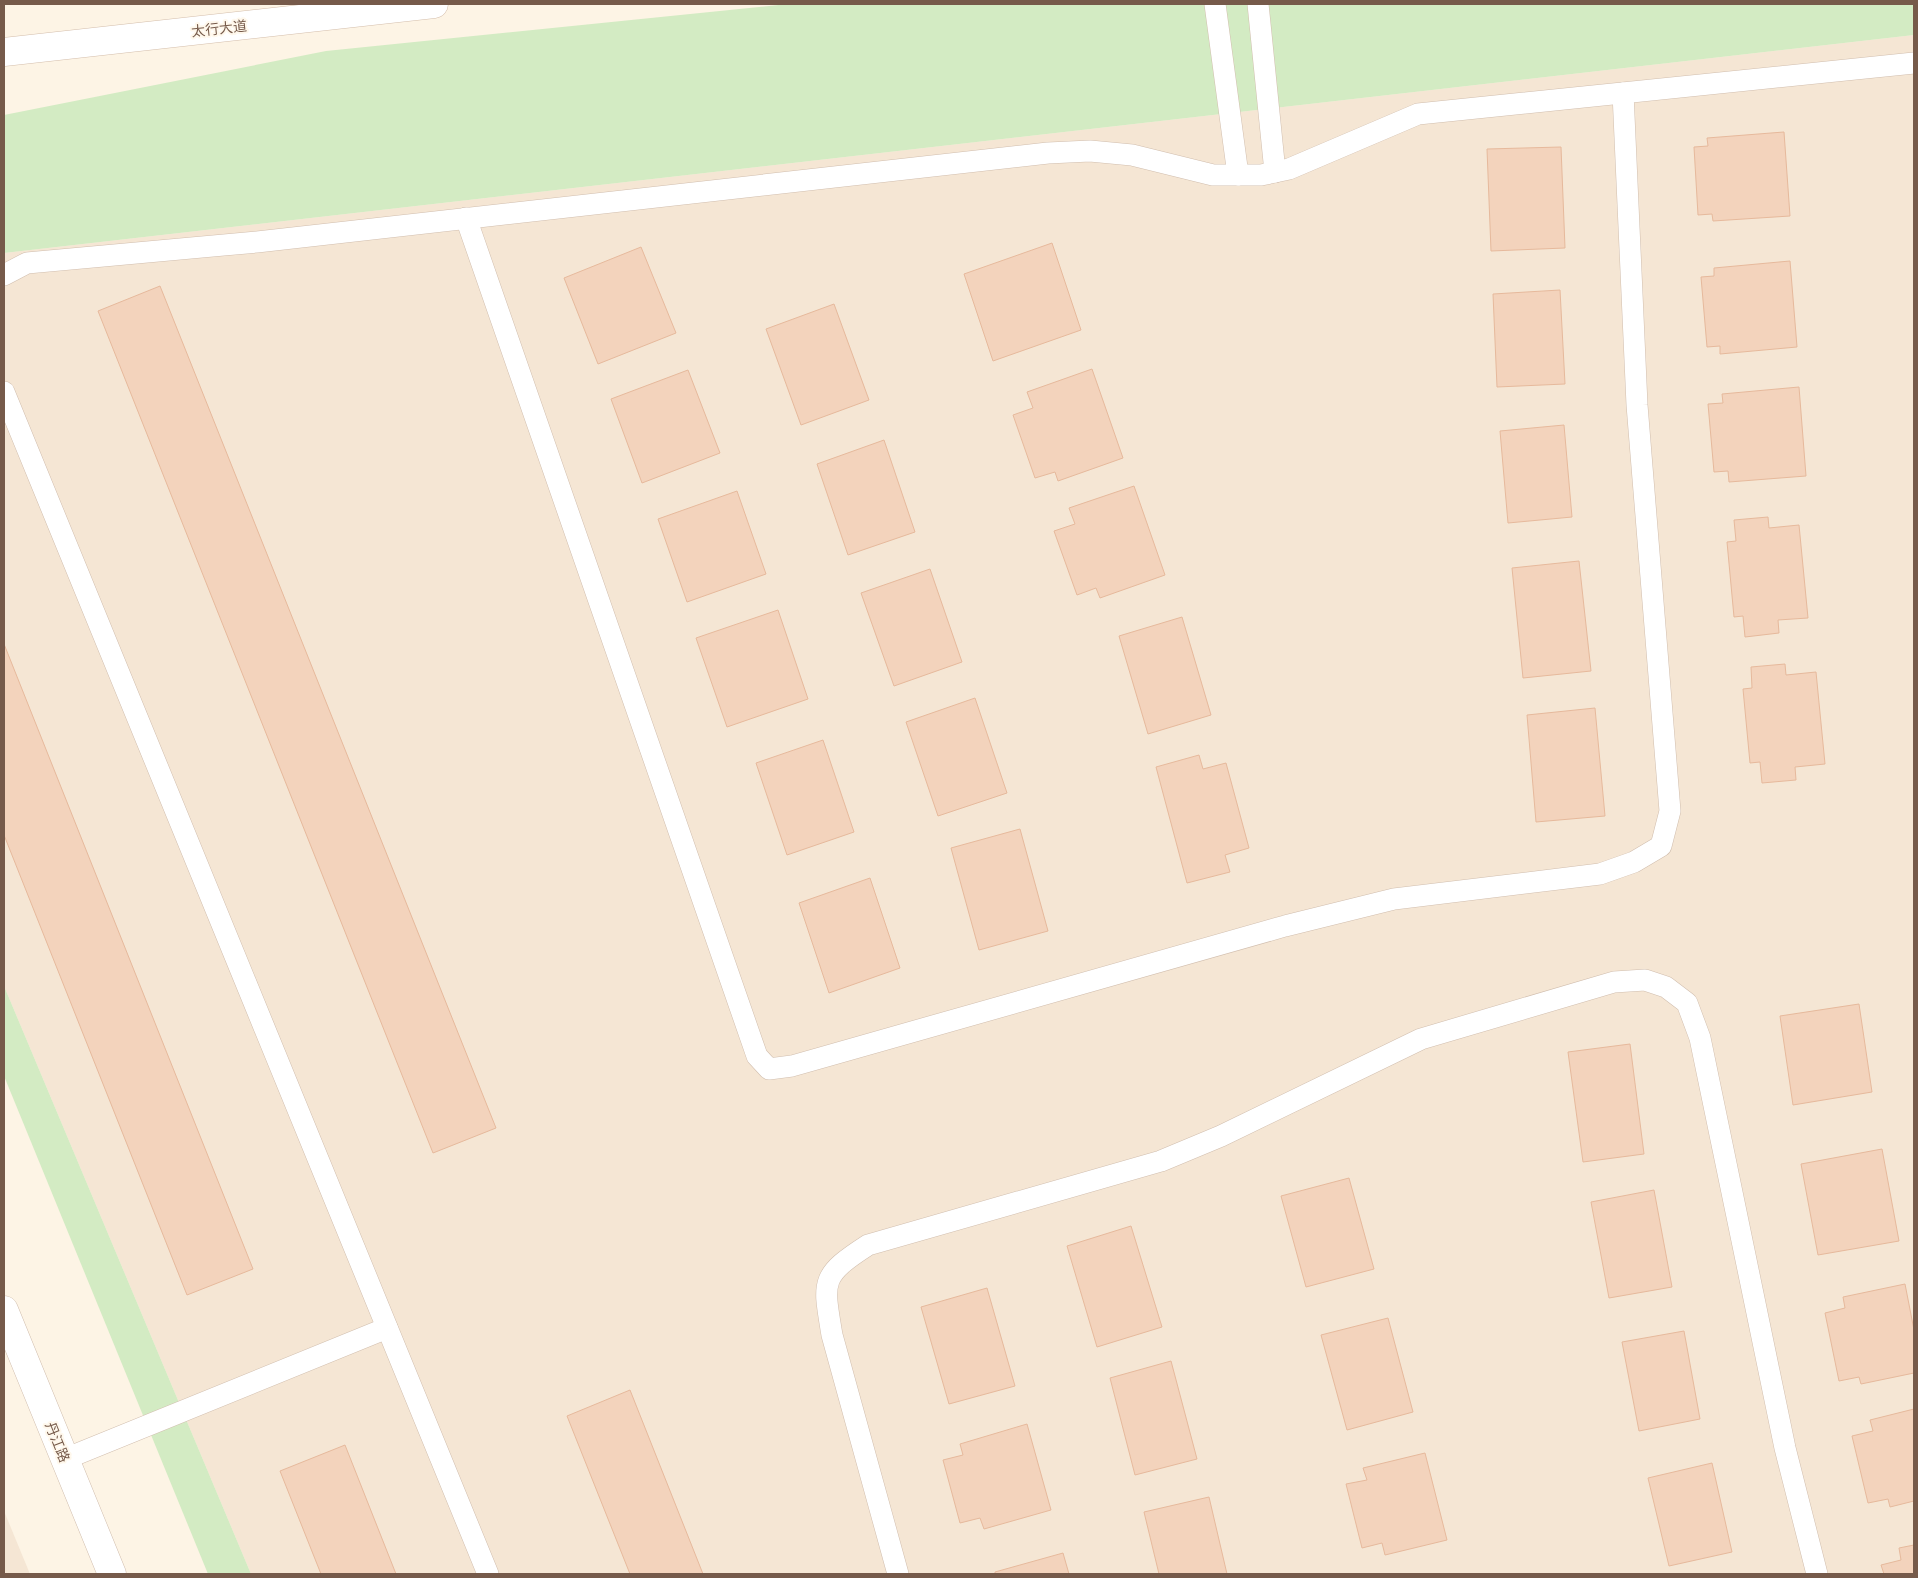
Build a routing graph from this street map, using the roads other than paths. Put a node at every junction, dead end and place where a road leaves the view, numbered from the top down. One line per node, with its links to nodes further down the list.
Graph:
1 (434, 4): 4 (main road, 太行大道)
2 (1215, 4): 8 (lane)
3 (1258, 4): 7 (lane)
4 (4, 52)
5 (1914, 63): 6 (lane)
6 (1623, 93): 7 (lane); 9 (lane)
7 (1275, 172): 8 (lane)
8 (1238, 175): 9 (lane)
9 (466, 218): 10 (lane)
10 (4, 275)
11 (4, 392): 13 (lane)
12 (4, 1310): 14 (main road, 丹江路)
13 (387, 1328): 14 (lane); 16 (lane)
14 (65, 1459): 15 (main road, 丹江路)
15 (112, 1574)
16 (488, 1574)
17 (898, 1574): 18 (lane)
18 (1817, 1574)

